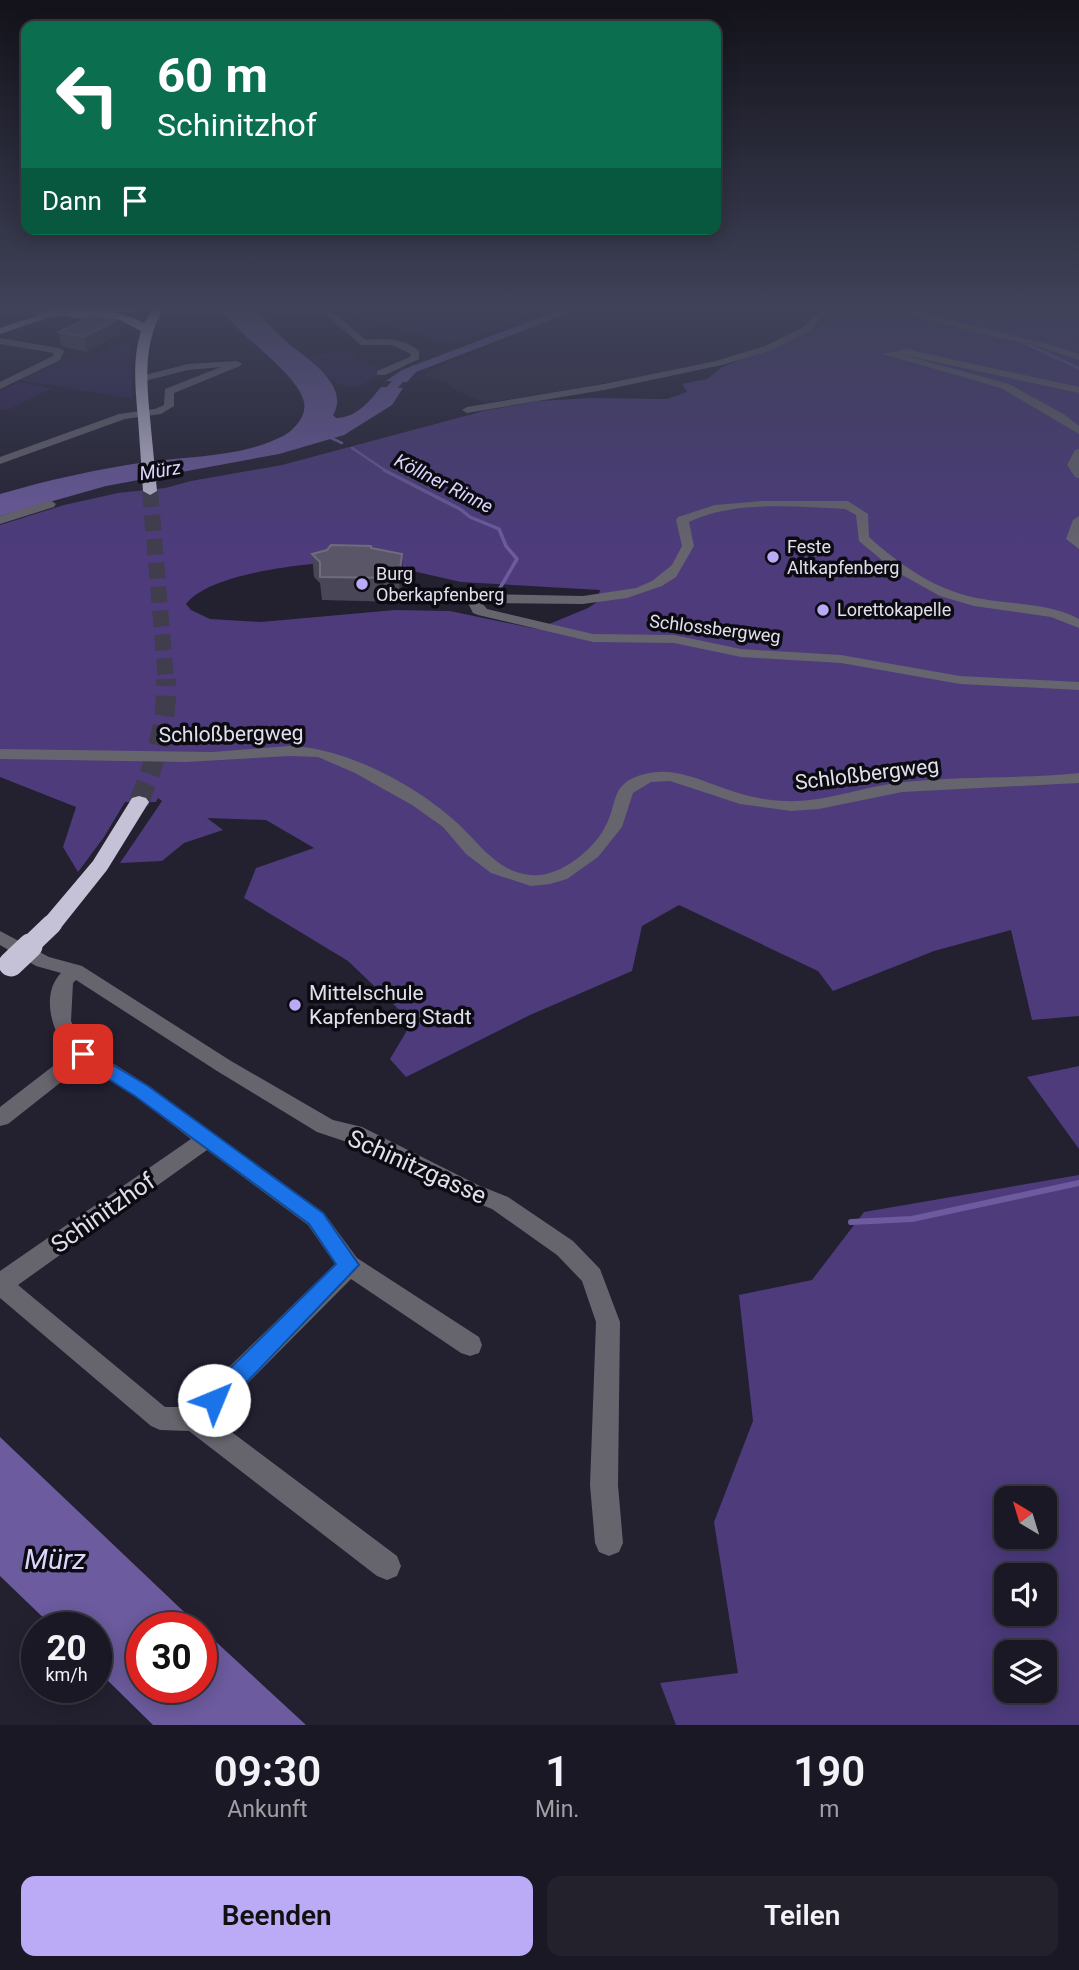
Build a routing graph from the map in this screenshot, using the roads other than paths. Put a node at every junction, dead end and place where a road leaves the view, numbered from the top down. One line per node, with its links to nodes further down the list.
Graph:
1 (142, 388): 12 (highway)
2 (172, 388): 6 (street)
3 (178, 388): 6 (street)
4 (589, 388): 7 (street)
5 (1007, 388): 8 (street)
6 (169, 391): 10 (street)
7 (467, 410)
8 (1079, 431)
9 (1079, 452): 11 (street)
10 (0, 461)
11 (1079, 475)
12 (150, 491)
13 (50, 504): 14 (street)
14 (0, 520)
15 (1079, 520): 16 (street)
16 (1079, 545)
17 (1079, 624): 18 (street, Schlossbergweg)
18 (1079, 686)
19 (0, 754): 20 (street, Schloßbergweg)
20 (1079, 778)
21 (139, 802): 23 (highway, bridge)
22 (0, 937): 24 (street, Schinitzgasse)
23 (6, 969)
24 (75, 970): 25 (street); 32 (street, Schinitzgasse)
25 (83, 1054): 26 (street); 27 (street)
26 (0, 1118)
27 (205, 1140): 28 (street); 29 (street, Schinitzhof)
28 (348, 1265): 30 (street); 31 (street)
29 (0, 1284): 31 (street, Schinitzhof)
30 (470, 1345)
31 (194, 1419): 33 (street)
32 (609, 1543)
33 (387, 1566)

